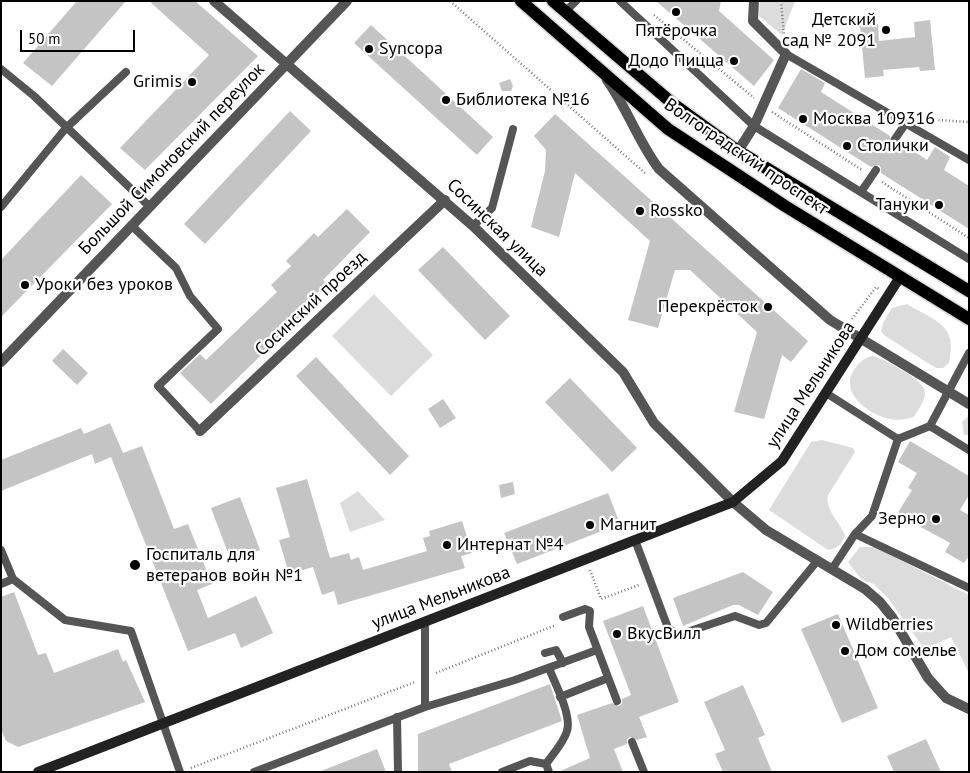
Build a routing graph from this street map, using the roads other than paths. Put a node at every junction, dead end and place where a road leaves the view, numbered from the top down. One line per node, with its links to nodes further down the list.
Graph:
1 (214, 1): 10 (street, Сосинская улица)
2 (347, 1): 10 (street, Большой Симоновский переулок)
3 (521, 1): 12 (main road, Волгоградский проспект)
4 (552, 1): 8 (main road, Волгоградский проспект)
5 (576, 1): 8 (lane)
6 (620, 1): 15 (lane)
7 (754, 1): 9 (street)
8 (565, 12): 19 (main road, Волгоградский проспект)
9 (786, 54): 14 (lane); 15 (street)
10 (286, 63): 23 (street, Сосинская улица); 24 (street, Большой Симоновский переулок)
11 (1, 70): 16 (lane)
12 (600, 70): 29 (main road, Волгоградский проспект); 32 (street)
13 (126, 72): 16 (lane)
14 (906, 123): 18 (lane); 20 (lane)
15 (754, 126): 19 (street); 22 (lane)
16 (66, 128): 24 (lane); 25 (lane)
17 (514, 129): 27 (lane)
18 (895, 139)
19 (738, 151): 30 (main road, Волгоградский проспект)
20 (969, 160)
21 (874, 173): 22 (lane)
22 (861, 192): 28 (lane)
23 (445, 200): 27 (street, Сосинская улица); 39 (street, Сосинский проезд)
24 (150, 206): 26 (street, Большой Симоновский переулок)
25 (1, 207)
26 (131, 225): 34 (street, Большой Симоновский переулок); 39 (lane)
27 (473, 226): 42 (street, Сосинская улица)
28 (969, 260)
29 (900, 277): 31 (main road, Волгоградский проспект); 32 (street, улица Мельникова)
30 (969, 291)
31 (969, 319)
32 (860, 340): 35 (street); 36 (street, улица Мельникова)
33 (969, 352): 35 (lane)
34 (1, 362)
35 (948, 392): 37 (street); 38 (lane)
36 (826, 393): 40 (lane); 42 (street, улица Мельникова)
37 (969, 404)
38 (930, 426): 40 (lane); 41 (lane)
39 (200, 431)
40 (898, 438): 43 (lane)
41 (969, 450)
42 (733, 502): 44 (street, улица Мельникова); 46 (street, Сосинская улица)
43 (855, 534): 47 (lane); 50 (lane)
44 (635, 540): 46 (lane); 52 (street, улица Мельникова)
45 (1, 550): 48 (lane)
46 (818, 560): 47 (street, Сосинская улица)
47 (832, 569): 61 (street, Сосинская улица)
48 (13, 579): 49 (lane); 63 (lane)
49 (1, 584)
50 (968, 588)
51 (563, 617): 53 (lane)
52 (425, 622): 60 (lane); 63 (street, улица Мельникова)
53 (597, 650): 55 (lane); 57 (lane)
54 (545, 653): 55 (lane)
55 (563, 663): 56 (lane)
56 (549, 668): 58 (lane); 60 (lane)
57 (608, 678): 58 (lane); 59 (lane)
58 (560, 697): 65 (lane)
59 (617, 701)
60 (425, 707): 62 (lane)
61 (969, 709)
62 (398, 717): 68 (lane); 69 (lane)
63 (162, 724): 66 (street, улица Мельникова); 67 (lane)
64 (632, 742): 72 (lane)
65 (546, 764): 70 (lane); 71 (lane)
66 (38, 772)
67 (180, 772)
68 (254, 772)
69 (398, 772)
70 (502, 772)
71 (549, 772)
72 (644, 772)

